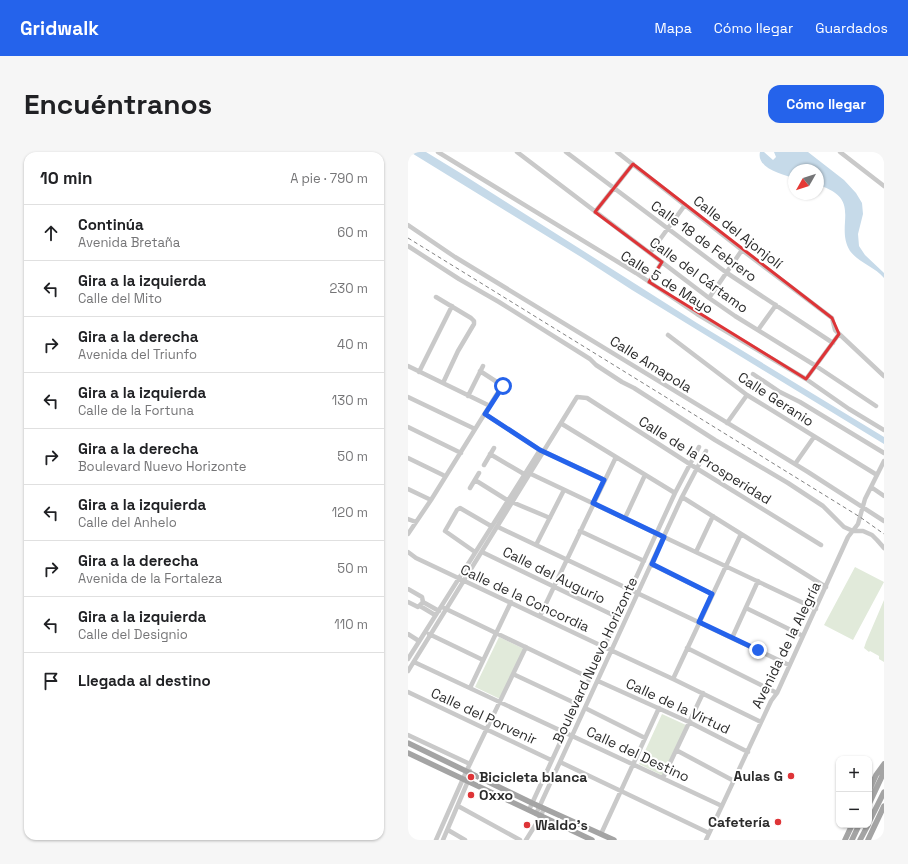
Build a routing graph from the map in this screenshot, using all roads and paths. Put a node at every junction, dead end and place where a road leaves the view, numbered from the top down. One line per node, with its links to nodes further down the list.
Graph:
1 (438, 152): 18 (street, Calle 5 de Mayo)
2 (517, 152): 10 (street, Calle del Cártamo)
3 (566, 152): 8 (street, Calle 18 de Febrero)
4 (617, 152): 6 (street, Calle del Ajonjolí)
5 (840, 152): 7 (street)
6 (633, 164): 8 (street); 9 (street, Calle del Ajonjolí)
7 (884, 186)
8 (614, 188): 10 (street); 12 (street, Calle 18 de Febrero)
9 (685, 205): 12 (street); 14 (street, Calle del Ajonjolí)
10 (595, 212): 15 (street, Calle del Cártamo)
11 (408, 225): 42 (street, Calle Amapola)
12 (668, 229): 15 (street); 17 (street, Calle 18 de Febrero)
13 (408, 246): 91 (street)
14 (742, 250): 17 (street); 24 (street, Calle del Ajonjolí)
15 (650, 253): 16 (street, Calle del Cártamo)
16 (662, 262): 18 (street); 20 (street, Calle del Cártamo)
17 (727, 273): 20 (street); 21 (street, Calle 18 de Febrero)
18 (648, 282): 34 (street, Calle 5 de Mayo)
19 (436, 297): 22 (street)
20 (709, 298): 23 (street, Calle del Cártamo)
21 (776, 305): 23 (street); 26 (street, Calle 18 de Febrero)
22 (452, 306): 31 (street); 35 (street)
23 (758, 330): 29 (street, Calle del Cártamo)
24 (839, 334): 26 (street); 33 (street)
25 (668, 335): 36 (street, Calle Geranio)
26 (833, 343): 29 (street)
27 (408, 366): 31 (street)
28 (483, 366): 30 (street)
29 (816, 366): 34 (street); 40 (street, Calle del Cártamo)
30 (480, 371): 37 (street); 39 (street)
31 (419, 372): 35 (street)
32 (753, 374): 53 (street)
33 (884, 376)
34 (806, 379): 46 (street, Calle 5 de Mayo)
35 (443, 383): 37 (street)
36 (747, 395): 42 (street); 47 (street, Calle Geranio)
37 (468, 396): 39 (street)
38 (408, 397): 45 (street)
39 (490, 406): 41 (street)
40 (876, 406)
41 (485, 414): 45 (street); 50 (street)
42 (727, 423): 59 (street, Calle Amapola)
43 (562, 424): 50 (street); 55 (street); 58 (street, Calle de la Prosperidad)
44 (408, 427): 52 (street)
45 (475, 430): 52 (street)
46 (884, 430)
47 (814, 437): 59 (street); 66 (street, Calle Geranio)
48 (699, 447): 58 (street, Boulevard Nuevo Horizonte)
49 (494, 448): 54 (street)
50 (542, 451): 63 (street); 64 (street); 69 (street)
51 (706, 451): 61 (street, Boulevard Nuevo Horizonte)
52 (460, 453): 67 (street)
53 (884, 453)
54 (490, 454): 60 (street); 63 (street)
55 (616, 457): 65 (street); 69 (street)
56 (408, 458): 67 (street)
57 (884, 461): 66 (street, Avenida de la Alegría)
58 (689, 464): 61 (street, Calle de la Prosperidad); 74 (street, Boulevard Nuevo Horizonte)
59 (795, 464): 81 (street, Calle Amapola)
60 (484, 465)
61 (696, 468): 76 (street, Boulevard Nuevo Horizonte); 97 (street, Calle de la Prosperidad)
62 (479, 473): 68 (street)
63 (524, 474): 64 (street); 78 (street)
64 (531, 474): 73 (street); 79 (street)
65 (645, 475): 74 (street); 84 (street)
66 (877, 475): 70 (street, Avenida de la Alegría)
67 (445, 476): 77 (street)
68 (475, 480): 71 (street); 78 (street)
69 (604, 480): 80 (street)
70 (871, 487): 75 (street); 81 (street, Avenida de la Alegría)
71 (470, 488)
72 (408, 489): 77 (street)
73 (564, 490): 80 (street); 83 (street)
74 (675, 493): 92 (street, Boulevard Nuevo Horizonte)
75 (884, 496)
76 (682, 497): 82 (street); 95 (street, Boulevard Nuevo Horizonte)
77 (431, 500): 87 (street)
78 (507, 500): 79 (street); 88 (street)
79 (514, 502): 83 (street); 89 (street)
80 (593, 503): 84 (street); 90 (street)
81 (862, 507): 86 (street, Calle Amapola); 91 (street, Avenida de la Alegría)
82 (713, 516): 94 (street); 101 (street)
83 (550, 518): 96 (street)
84 (625, 518): 92 (street)
85 (408, 519): 87 (street)
86 (884, 521)
87 (416, 522): 93 (street)
88 (491, 526): 99 (street); 99 (street)
89 (498, 527): 96 (street); 100 (street)
90 (580, 531): 103 (street); 104 (street)
91 (853, 531): 98 (street); 111 (street, Avenida de la Alegría)
92 (656, 533): 95 (street); 104 (street, Boulevard Nuevo Horizonte)
93 (408, 534)
94 (741, 534): 106 (street); 111 (street)
95 (664, 537): 101 (street); 105 (street, Boulevard Nuevo Horizonte)
96 (536, 545): 103 (street)
97 (821, 545)
98 (884, 548)
99 (475, 552): 107 (street)
100 (482, 552): 108 (street); 110 (street, Calle del Augurio)
101 (696, 552): 106 (street)
102 (409, 553): 107 (street, Calle de la Concordia)
103 (567, 559): 110 (street); 113 (street)
104 (644, 561): 113 (street, Boulevard Nuevo Horizonte)
105 (652, 564): 114 (street, Boulevard Nuevo Horizonte); 115 (street)
106 (726, 566): 109 (street); 115 (street)
107 (458, 578): 108 (street, Calle de la Concordia); 121 (street)
108 (464, 580): 117 (street, Calle de la Concordia); 122 (street)
109 (758, 581): 119 (street); 120 (street)
110 (554, 587): 123 (street); 124 (street, Calle del Augurio)
111 (826, 587): 120 (street, Avenida de la Alegría)
112 (408, 589): 118 (street)
113 (630, 590): 114 (street); 124 (street, Boulevard Nuevo Horizonte)
114 (638, 593): 125 (street); 136 (street, Boulevard Nuevo Horizonte)
115 (712, 594): 125 (street)
116 (408, 602): 118 (street)
117 (512, 602): 123 (street, Calle de la Concordia); 127 (street)
118 (422, 604): 121 (street)
119 (746, 608): 130 (street); 131 (street)
120 (816, 609): 130 (street, Avenida de la Alegría)
121 (438, 611): 122 (street); 126 (street)
122 (445, 611): 127 (street); 129 (street)
123 (540, 616): 134 (street, Calle de la Concordia)
124 (617, 618): 134 (street, Boulevard Nuevo Horizonte)
125 (699, 622): 131 (street); 135 (street)
126 (425, 632): 129 (street); 132 (street)
127 (497, 633): 133 (street); 138 (street)
128 (408, 634): 132 (street)
129 (430, 635): 138 (street); 139 (street)
130 (803, 636): 140 (street, Avenida de la Alegría)
131 (732, 638): 140 (street)
132 (420, 641): 137 (street)
133 (526, 647): 142 (street); 143 (street)
134 (604, 647): 136 (street, Calle de la Concordia); 143 (street, Boulevard Nuevo Horizonte)
135 (688, 648): 144 (street); 149 (street)
136 (612, 651): 144 (street, Calle de la Concordia); 145 (street, Boulevard Nuevo Horizonte)
137 (408, 659)
138 (483, 660): 146 (street)
139 (414, 662): 141 (street); 146 (street, Calle del Destino)
140 (789, 665): 149 (street, Avenida de la Alegría)
141 (408, 671)
142 (513, 674): 150 (street); 151 (street)
143 (590, 678): 151 (street, Boulevard Nuevo Horizonte)
144 (673, 678): 148 (street, Calle de la Concordia)
145 (598, 681): 152 (street, Boulevard Nuevo Horizonte); 153 (street, Calle de la Virtud)
146 (470, 688): 150 (street, Calle del Destino)
147 (408, 692): 156 (street, Calle del Porvenir)
148 (703, 693): 154 (street); 155 (street, Calle de la Concordia)
149 (777, 693): 155 (street, Avenida de la Alegría)
150 (500, 702): 156 (street); 157 (street, Calle del Destino)
151 (577, 704): 157 (street, Boulevard Nuevo Horizonte)
152 (585, 708): 159 (street, Boulevard Nuevo Horizonte); 160 (street)
153 (659, 708): 154 (street, Calle de la Virtud); 160 (street)
154 (689, 722): 162 (street); 163 (street, Calle de la Virtud)
155 (761, 722): 163 (street, Avenida de la Alegría)
156 (487, 729): 165 (street, Calle del Porvenir); 169 (street)
157 (565, 732): 159 (street, Calle del Destino); 165 (street, Boulevard Nuevo Horizonte)
158 (408, 734): 169 (street)
159 (572, 735): 166 (street, Boulevard Nuevo Horizonte); 167 (street, Calle del Destino)
160 (645, 738): 167 (street)
161 (408, 743): 169 (main road)
162 (676, 750): 172 (street); 175 (street)
163 (748, 752): 175 (street, Avenida de la Alegría)
164 (408, 753): 173 (main road)
165 (551, 760): 171 (street, Boulevard Nuevo Horizonte)
166 (560, 762): 174 (street, Boulevard Nuevo Horizonte); 177 (street)
167 (633, 764): 172 (street, Calle del Destino); 177 (street)
168 (884, 764): 176 (main road)
169 (469, 770): 173 (street); 180 (main road)
170 (884, 772): 179 (main road)
171 (544, 777): 174 (street); 180 (street, Boulevard Nuevo Horizonte)
172 (663, 778): 182 (street, Calle del Destino)
173 (465, 780): 181 (street); 185 (main road); 194 (street)
174 (551, 781): 184 (street, Boulevard Nuevo Horizonte)
175 (734, 781): 182 (street, Avenida de la Alegría)
176 (872, 784)
177 (621, 792): 192 (street); 193 (street)
178 (884, 792): 187 (main road)
179 (872, 798)
180 (532, 803): 184 (main road); 185 (street, Boulevard Nuevo Horizonte)
181 (458, 806): 191 (street); 197 (street)
182 (722, 806): 192 (street, Avenida de la Alegría)
183 (884, 806): 205 (main road)
184 (542, 807): 186 (street, Boulevard Nuevo Horizonte); 193 (main road)
185 (529, 810): 186 (main road)
186 (538, 815): 198 (street, Boulevard Nuevo Horizonte); 199 (main road)
187 (872, 816)
188 (851, 828): 202 (main road)
189 (858, 828): 203 (main road)
190 (866, 828): 204 (main road)
191 (448, 830): 195 (street); 196 (street)
192 (709, 833): 201 (street, Avenida de la Alegría)
193 (601, 834): 200 (main road)
194 (436, 840)
195 (443, 840)
196 (465, 840)
197 (520, 840)
198 (526, 840)
199 (592, 840)
200 (614, 840)
201 (706, 840)
202 (845, 840)
203 (852, 840)
204 (860, 840)
205 (868, 840)

